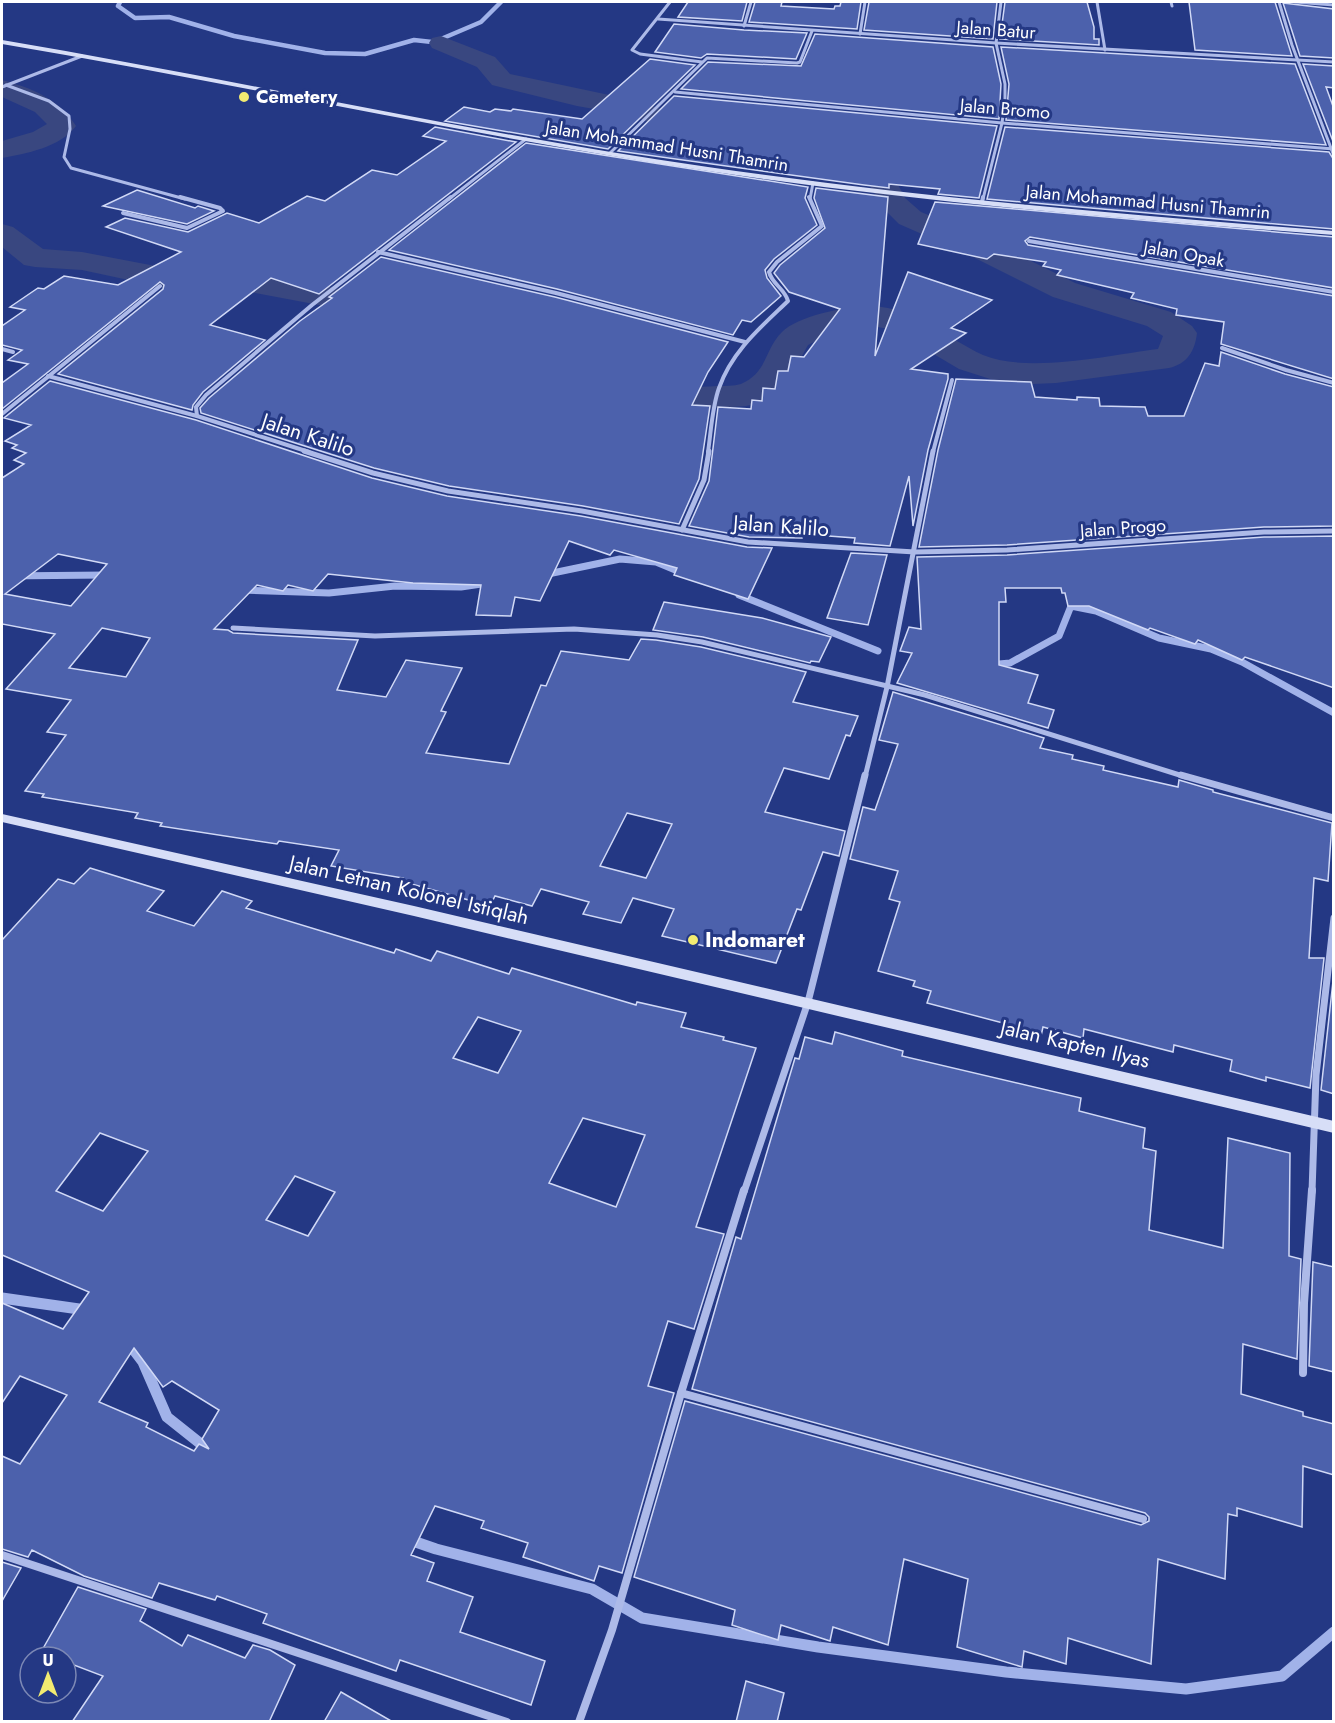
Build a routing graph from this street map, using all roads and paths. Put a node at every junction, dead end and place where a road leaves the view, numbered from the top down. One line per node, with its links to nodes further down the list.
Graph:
1 (670, 2): 9 (street)
2 (752, 2): 10 (street)
3 (865, 2): 12 (street)
4 (1001, 2): 14 (street)
5 (1097, 2): 15 (street)
6 (1279, 2): 17 (street)
7 (1295, 2): 8 (street)
8 (1334, 5)
9 (658, 19): 10 (street, Jalan Batur); 18 (street)
10 (744, 26): 11 (street, Jalan Batur)
11 (812, 31): 12 (street, Jalan Batur); 18 (street)
12 (860, 34): 14 (street, Jalan Batur)
13 (2, 42): 16 (street, Jalan Mohammad Husni Thamrin)
14 (996, 43): 15 (street, Jalan Batur); 22 (street)
15 (1105, 50): 17 (street, Jalan Batur)
16 (82, 56): 20 (street); 23 (street, Jalan Mohammad Husni Thamrin)
17 (1299, 61): 19 (street, Jalan Batur); 24 (street)
18 (702, 62): 21 (street)
19 (1334, 62)
20 (4, 86): 29 (street)
21 (675, 92): 22 (street, Jalan Bromo); 25 (street)
22 (1002, 123): 24 (street, Jalan Bromo); 28 (street)
23 (526, 139): 25 (street, Jalan Mohammad Husni Thamrin); 32 (street)
24 (1332, 149): 26 (street)
25 (610, 153): 27 (street, Jalan Mohammad Husni Thamrin)
26 (1334, 156)
27 (813, 183): 28 (street, Jalan Mohammad Husni Thamrin); 35 (street)
28 (982, 202): 30 (street, Jalan Mohammad Husni Thamrin)
29 (123, 213)
30 (1334, 233)
31 (1029, 241): 34 (street, Jalan Opak)
32 (378, 252): 35 (street); 43 (street)
33 (160, 286): 39 (street)
34 (1334, 292)
35 (745, 342): 44 (street)
36 (1222, 348): 41 (street)
37 (2, 349): 38 (street)
38 (13, 352)
39 (48, 376): 42 (street); 43 (street, Jalan Kalilo)
40 (952, 380): 46 (street)
41 (1334, 383)
42 (2, 414)
43 (196, 416): 44 (street, Jalan Kalilo)
44 (682, 530): 46 (street, Jalan Kalilo)
45 (1334, 531): 46 (street, Jalan Progo)
46 (915, 552): 48 (street)
47 (233, 628): 48 (street)
48 (887, 687): 50 (street); 52 (street)
49 (2, 818): 52 (street, Jalan Letnan Kolonel Istiqlah)
50 (1334, 818)
51 (1334, 918): 53 (street)
52 (808, 1002): 53 (street, Jalan Kapten Ilyas); 56 (street)
53 (1315, 1123): 54 (street, Jalan Kapten Ilyas); 55 (street)
54 (1334, 1127)
55 (1303, 1373)
56 (681, 1393): 57 (street); 60 (street)
57 (1143, 1519)
58 (2, 1555): 59 (street)
59 (507, 1722)
60 (579, 1722)

